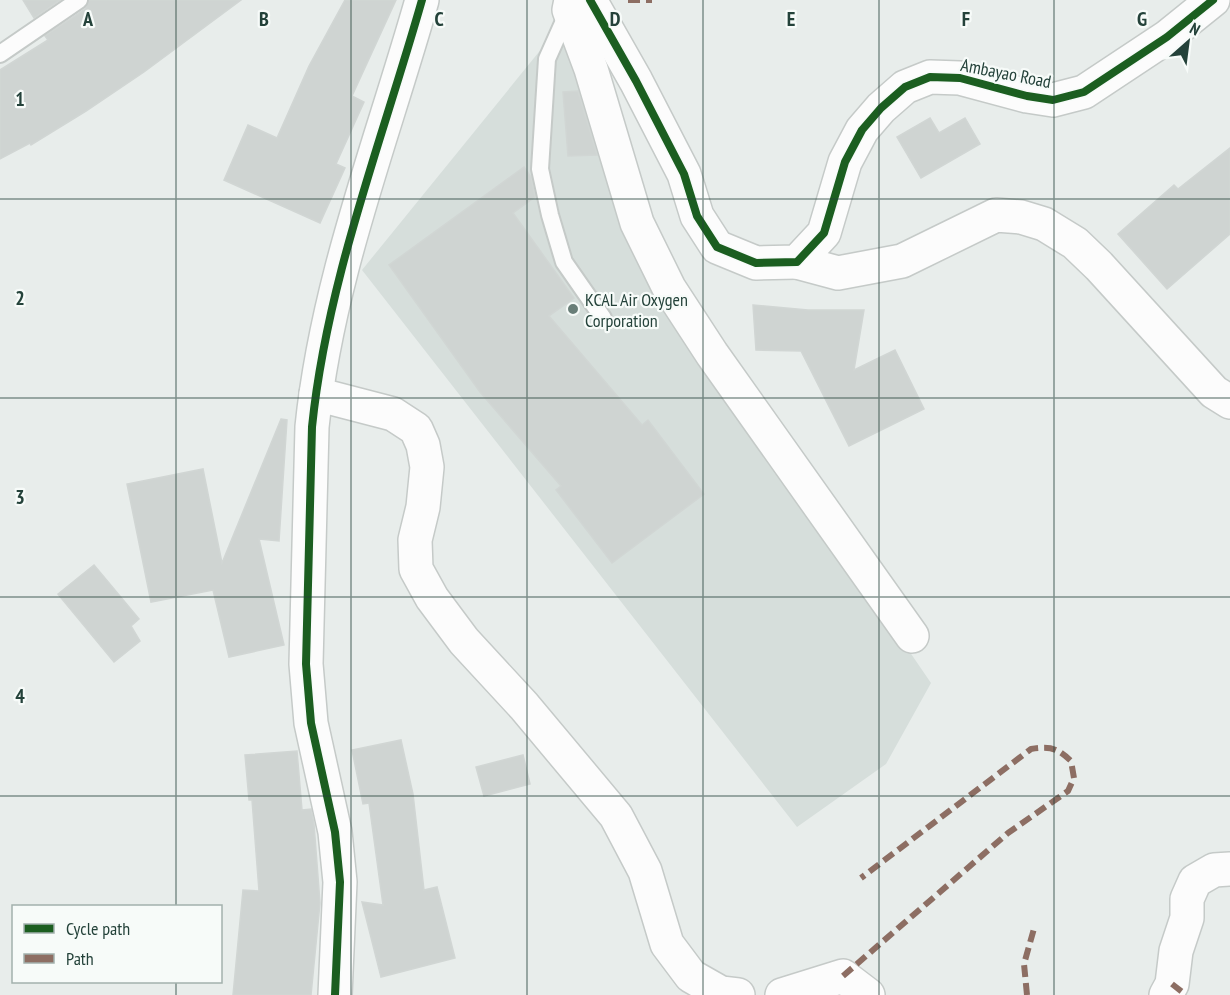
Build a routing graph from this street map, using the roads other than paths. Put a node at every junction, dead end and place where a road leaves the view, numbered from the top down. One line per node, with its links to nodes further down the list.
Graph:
1 (79, 0): 5 (lane)
2 (422, 0): 8 (street)
3 (1213, 0): 6 (street, Ambayao Road)
4 (577, 3): 6 (street); 7 (lane); 10 (street)
5 (0, 54)
6 (797, 262): 9 (street)
7 (603, 318)
8 (316, 394): 12 (street); 13 (street)
9 (1230, 402)
10 (912, 636)
11 (1230, 869): 16 (street)
12 (335, 995)
13 (738, 995)
14 (782, 995): 15 (street)
15 (868, 995)
16 (1166, 995)

